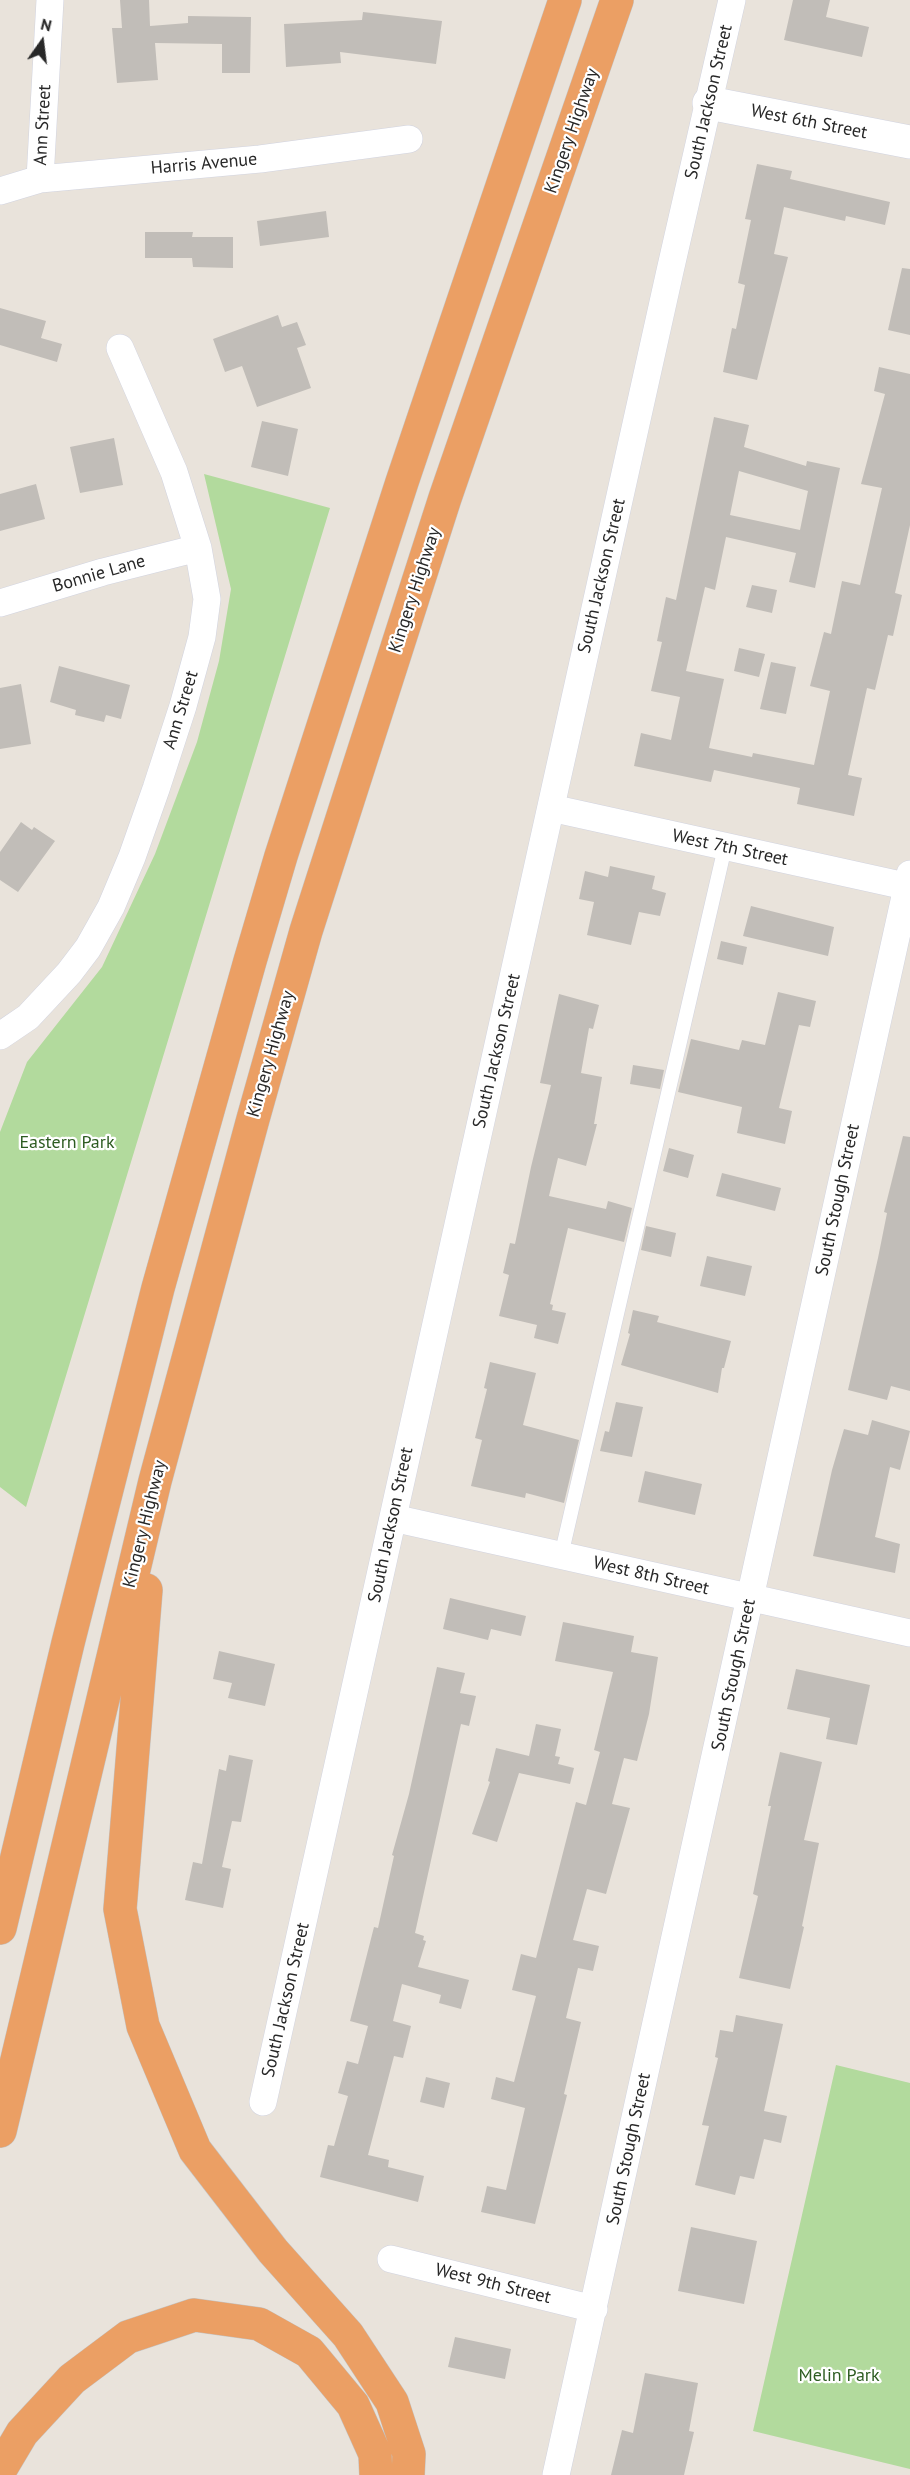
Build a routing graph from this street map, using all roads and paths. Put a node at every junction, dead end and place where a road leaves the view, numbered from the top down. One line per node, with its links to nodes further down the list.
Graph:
1 (51, 0): 8 (street, Ann Street)
2 (565, 0): 22 (highway)
3 (617, 0): 17 (highway, Kingery Highway)
4 (732, 0): 5 (street, South Jackson Street)
5 (709, 103): 7 (street, West 6th Street); 13 (street, South Jackson Street)
6 (409, 139): 8 (street, Harris Avenue)
7 (910, 142)
8 (40, 179): 9 (street, Harris Avenue)
9 (0, 192)
10 (120, 348): 11 (street, Ann Street)
11 (198, 548): 12 (street, Bonnie Lane); 16 (street, Ann Street)
12 (0, 603)
13 (551, 808): 14 (street, West 7th Street); 18 (street, South Jackson Street)
14 (725, 847): 15 (street, West 7th Street); 19 (lane)
15 (909, 882): 20 (street, South Stough Street)
16 (0, 1036)
17 (155, 1481): 24 (highway, Kingery Highway); 29 (highway)
18 (393, 1518): 19 (street, West 8th Street); 23 (street, South Jackson Street)
19 (561, 1556): 20 (street, West 8th Street)
20 (751, 1598): 21 (street, West 8th Street); 26 (street, South Stough Street)
21 (910, 1633)
22 (0, 1928)
23 (263, 2102)
24 (0, 2131)
25 (391, 2259): 26 (street, West 9th Street)
26 (594, 2309): 30 (street, South Stough Street)
27 (0, 2470): 28 (highway)
28 (376, 2475)
29 (408, 2475)
30 (556, 2475)

